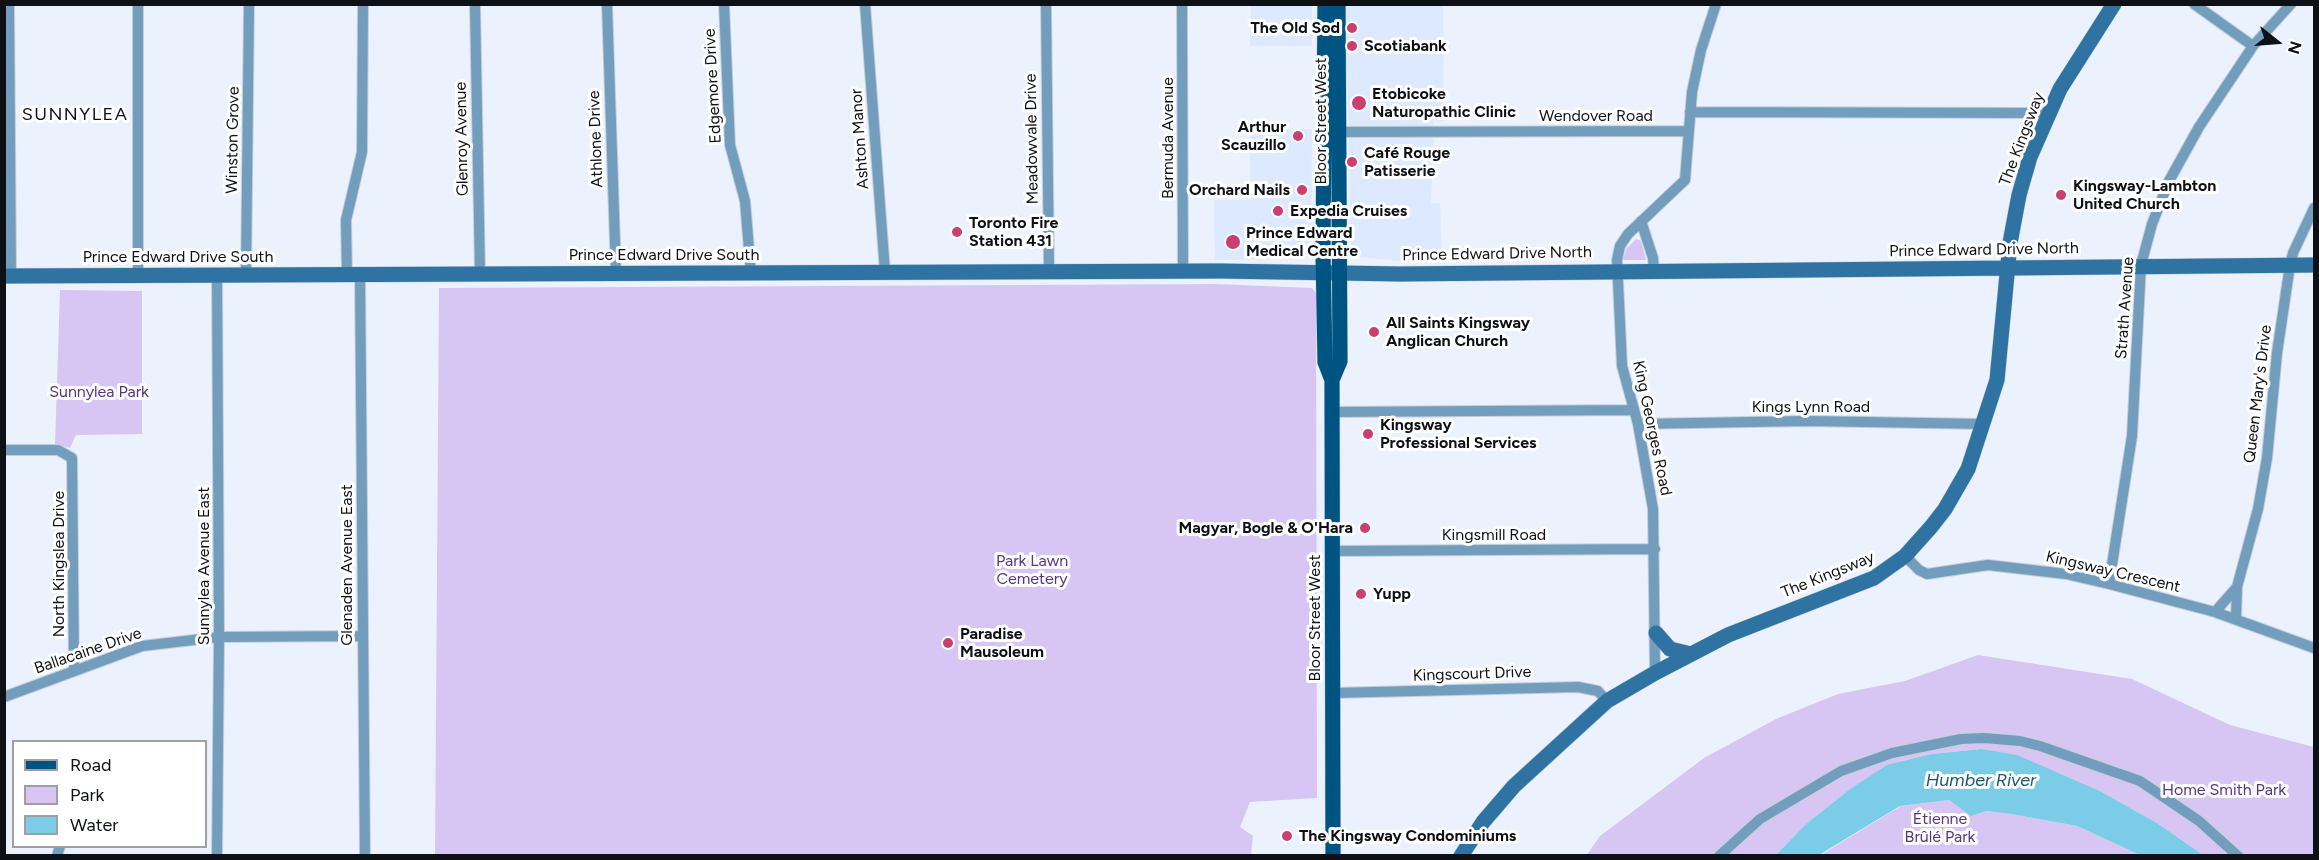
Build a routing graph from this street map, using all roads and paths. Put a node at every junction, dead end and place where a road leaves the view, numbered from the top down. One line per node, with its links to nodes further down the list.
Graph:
1 (9, 4): 42 (street)
2 (138, 4): 38 (street)
3 (249, 4): 40 (street, Winston Grove)
4 (363, 4): 41 (street, Glenaden Avenue East)
5 (475, 4): 33 (street, Glenroy Avenue)
6 (607, 4): 34 (street, Athlone Drive)
7 (724, 4): 35 (street, Edgemore Drive)
8 (866, 4): 31 (street, Ashton Manor)
9 (1046, 4): 32 (street, Meadowvale Drive)
10 (1182, 4): 28 (street, Bermuda Avenue)
11 (1325, 4): 21 (main road, Bloor Street West)
12 (1338, 4): 21 (main road, Bloor Street West)
13 (1716, 4): 18 (street, King Georges Road)
14 (2114, 4): 19 (street, The Kingsway)
15 (2194, 4): 17 (street)
16 (2290, 4): 17 (street, Strath Avenue)
17 (2253, 46): 24 (street, Strath Avenue)
18 (1690, 112): 19 (street); 20 (street, King Georges Road)
19 (2048, 113): 27 (street, The Kingsway)
20 (1689, 131): 21 (street, Wendover Road); 23 (street, King Georges Road)
21 (1331, 132): 36 (main road, Bloor Street West); 37 (main road, Bloor Street West)
22 (2314, 208): 25 (street, Queen Mary's Drive)
23 (1641, 221): 29 (street, King Georges Road); 30 (street)
24 (2141, 265): 25 (street, Prince Edward Drive North); 27 (street, Prince Edward Drive North); 52 (street, Strath Avenue)
25 (2290, 265): 26 (street, Prince Edward Drive North); 53 (street, Queen Mary's Drive)
26 (2314, 265)
27 (2007, 268): 30 (street, Prince Edward Drive North); 47 (street, The Kingsway)
28 (1184, 271): 32 (street, Prince Edward Drive South); 36 (street, Prince Edward Drive South)
29 (1617, 271): 30 (street, Prince Edward Drive North); 37 (street, Prince Edward Drive North); 44 (street, King Georges Road)
30 (1654, 271)
31 (885, 272): 32 (street, Prince Edward Drive South); 35 (street, Prince Edward Drive South)
32 (1049, 272)
33 (480, 273): 34 (street, Prince Edward Drive South); 41 (street, Prince Edward Drive South)
34 (616, 273): 35 (street, Prince Edward Drive South)
35 (751, 273)
36 (1323, 273): 37 (street, Prince Edward Drive North); 43 (main road, Bloor Street West)
37 (1340, 274): 43 (main road, Bloor Street West)
38 (138, 275): 39 (street, Prince Edward Drive South); 42 (street, Prince Edward Drive South)
39 (217, 275): 40 (street, Prince Edward Drive South); 58 (street, Sunnylea Avenue East)
40 (246, 275): 41 (street, Prince Edward Drive South)
41 (354, 275): 57 (street, Glenaden Avenue East)
42 (8, 276)
43 (1332, 380): 45 (main road, Bloor Street West)
44 (1634, 410): 45 (street); 46 (street, King Georges Road)
45 (1332, 412): 50 (main road, Bloor Street West)
46 (1638, 424): 47 (street, Kings Lynn Road); 49 (street, King Georges Road)
47 (1984, 424): 51 (street, The Kingsway)
48 (4, 450): 61 (street, North Kingslea Drive)
49 (1654, 549): 50 (street, Kingsmill Road); 56 (street, King Georges Road)
50 (1333, 551): 63 (main road, Bloor Street West)
51 (1905, 556): 52 (street, Kingsway Crescent); 60 (street, The Kingsway)
52 (2109, 584): 54 (street, Kingsway Crescent)
53 (2237, 587): 54 (street, Queen Mary's Drive); 55 (street, Queen Mary's Drive)
54 (2215, 612): 55 (street, Kingsway Crescent)
55 (2236, 619): 59 (street, Kingsway Crescent)
56 (1656, 633): 60 (street); 62 (street, King Georges Road)
57 (363, 636): 58 (street, Ballacaine Drive); 67 (street, Glenaden Avenue East)
58 (219, 637): 61 (street, Ballacaine Drive); 66 (street, Sunnylea Avenue East)
59 (2314, 648)
60 (1690, 654): 62 (street, The Kingsway)
61 (74, 670): 64 (street, Ballacaine Drive)
62 (1655, 673): 65 (street, The Kingsway)
63 (1333, 693): 65 (street, Kingscourt Drive); 68 (main road, Bloor Street West)
64 (4, 697)
65 (1607, 701): 69 (street, The Kingsway)
66 (217, 855)
67 (364, 855)
68 (1333, 855)
69 (1461, 855)
70 (1719, 855): 71 (street)
71 (2238, 855)

